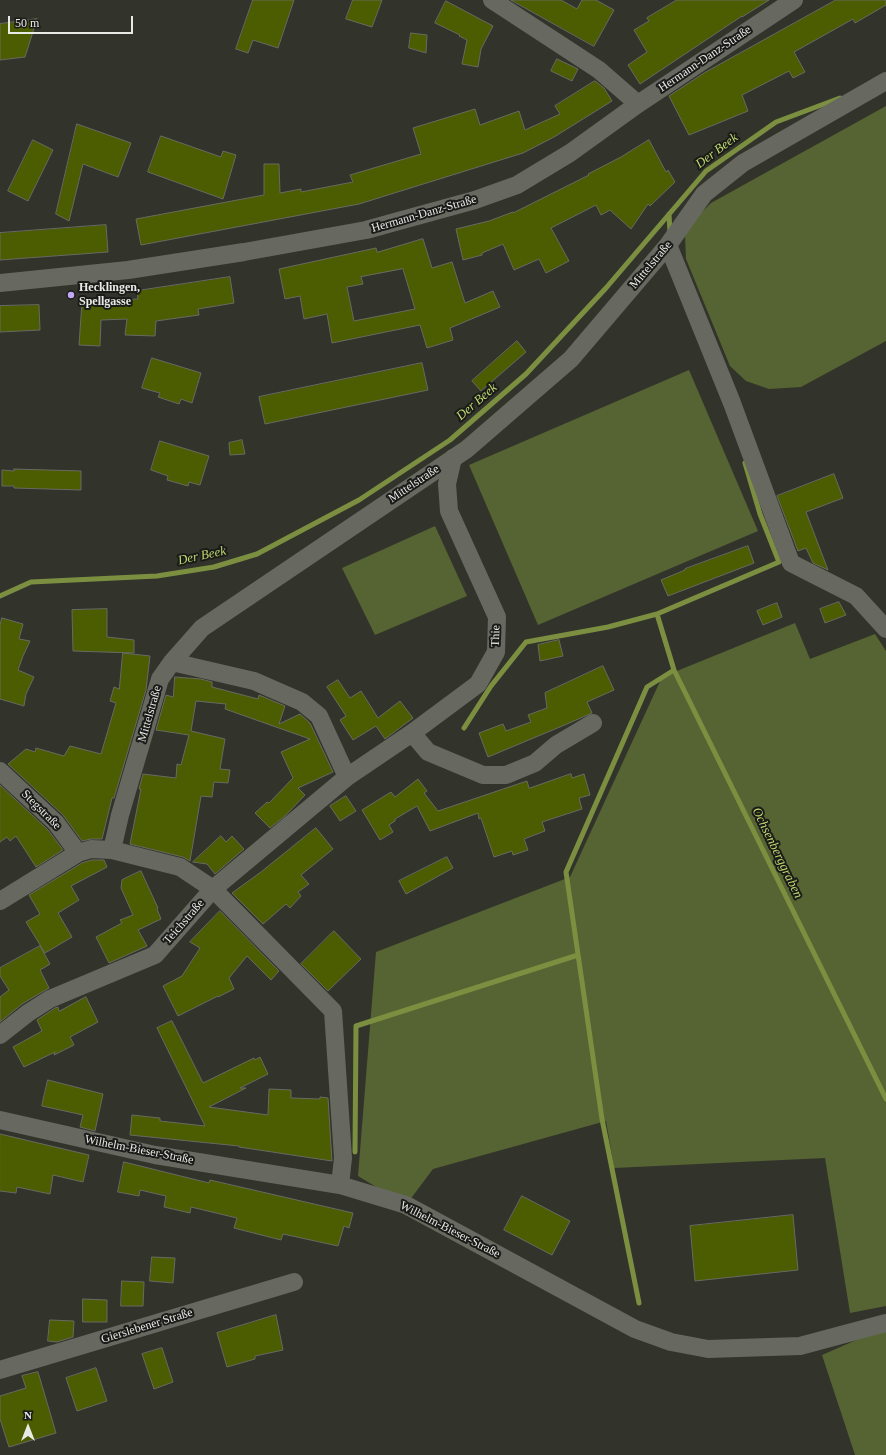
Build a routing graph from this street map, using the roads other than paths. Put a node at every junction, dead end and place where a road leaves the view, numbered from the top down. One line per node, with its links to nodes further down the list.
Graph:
1 (794, 0): 4 (street, Hermann-Danz-Straße)
2 (498, 1): 4 (street)
3 (886, 81): 5 (street, Mittelstraße)
4 (638, 104): 6 (street, Hermann-Danz-Straße)
5 (668, 245): 7 (street, Mittelstraße); 8 (street)
6 (0, 283)
7 (453, 458): 9 (street, Mittelstraße); 11 (street, Thie)
8 (886, 629)
9 (172, 662): 13 (street); 14 (street, Mittelstraße)
10 (593, 724): 11 (street)
11 (412, 734): 13 (street, Thie)
12 (0, 771): 15 (street, Stegstraße)
13 (347, 777): 16 (street, Teichstraße)
14 (112, 850): 15 (street); 16 (street)
15 (78, 853): 17 (street)
16 (213, 889): 18 (street, Teichstraße); 20 (street)
17 (0, 901)
18 (0, 1035)
19 (0, 1120): 20 (street, Wilhelm-Bieser-Straße)
20 (340, 1185): 22 (street, Wilhelm-Bieser-Straße)
21 (294, 1282): 23 (street, Gierslebener Straße)
22 (886, 1323)
23 (0, 1370)

